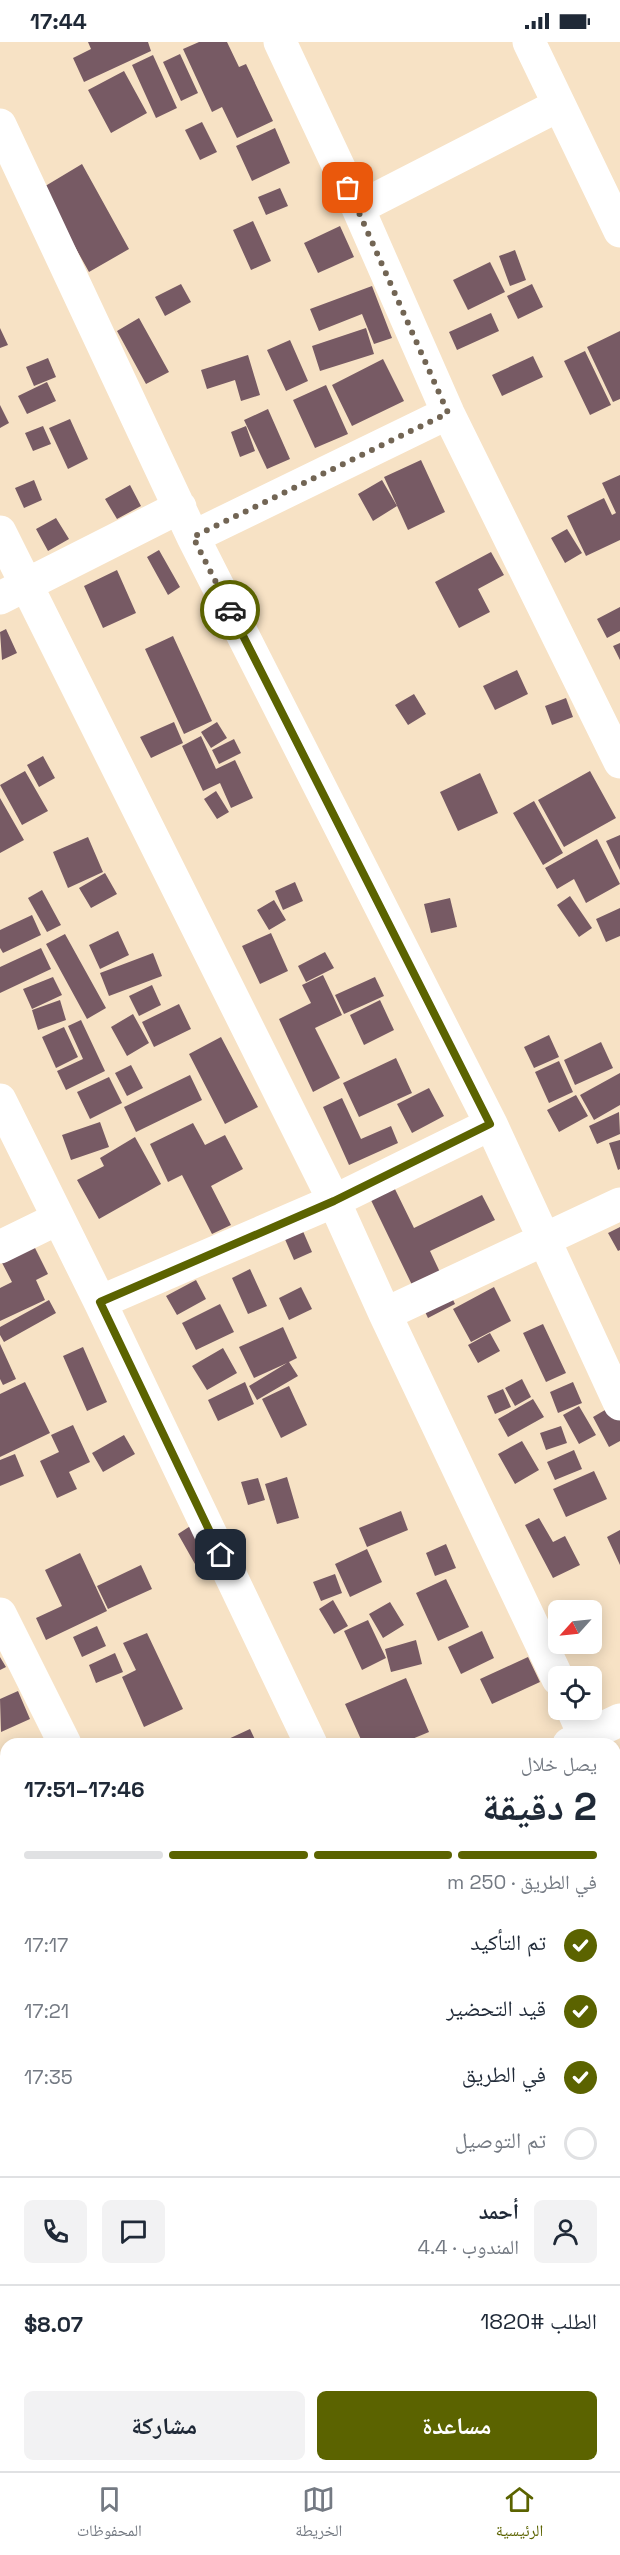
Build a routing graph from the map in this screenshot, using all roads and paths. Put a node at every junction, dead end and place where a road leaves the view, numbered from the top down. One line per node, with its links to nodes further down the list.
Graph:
1 (280, 42): 5 (street)
2 (529, 42): 3 (street)
3 (559, 105): 5 (street); 6 (street)
4 (0, 124): 8 (street)
5 (358, 208): 7 (street)
6 (620, 231)
7 (448, 413): 10 (street); 12 (street)
8 (180, 507): 10 (street); 11 (street)
9 (0, 532): 11 (street)
10 (193, 537): 14 (street)
11 (13, 592): 15 (street)
12 (620, 762)
13 (0, 1100): 17 (street)
14 (490, 1124): 15 (street); 18 (street)
15 (334, 1201): 20 (street); 21 (street)
16 (620, 1204): 18 (street)
17 (57, 1219): 19 (street); 20 (street)
18 (543, 1241): 21 (street); 22 (street)
19 (0, 1247)
20 (100, 1302): 28 (street)
21 (385, 1314): 24 (street)
22 (620, 1404)
23 (0, 1614): 27 (street)
24 (552, 1666)
25 (620, 1720): 26 (street)
26 (576, 1730)
27 (62, 1738)
28 (308, 1738)

